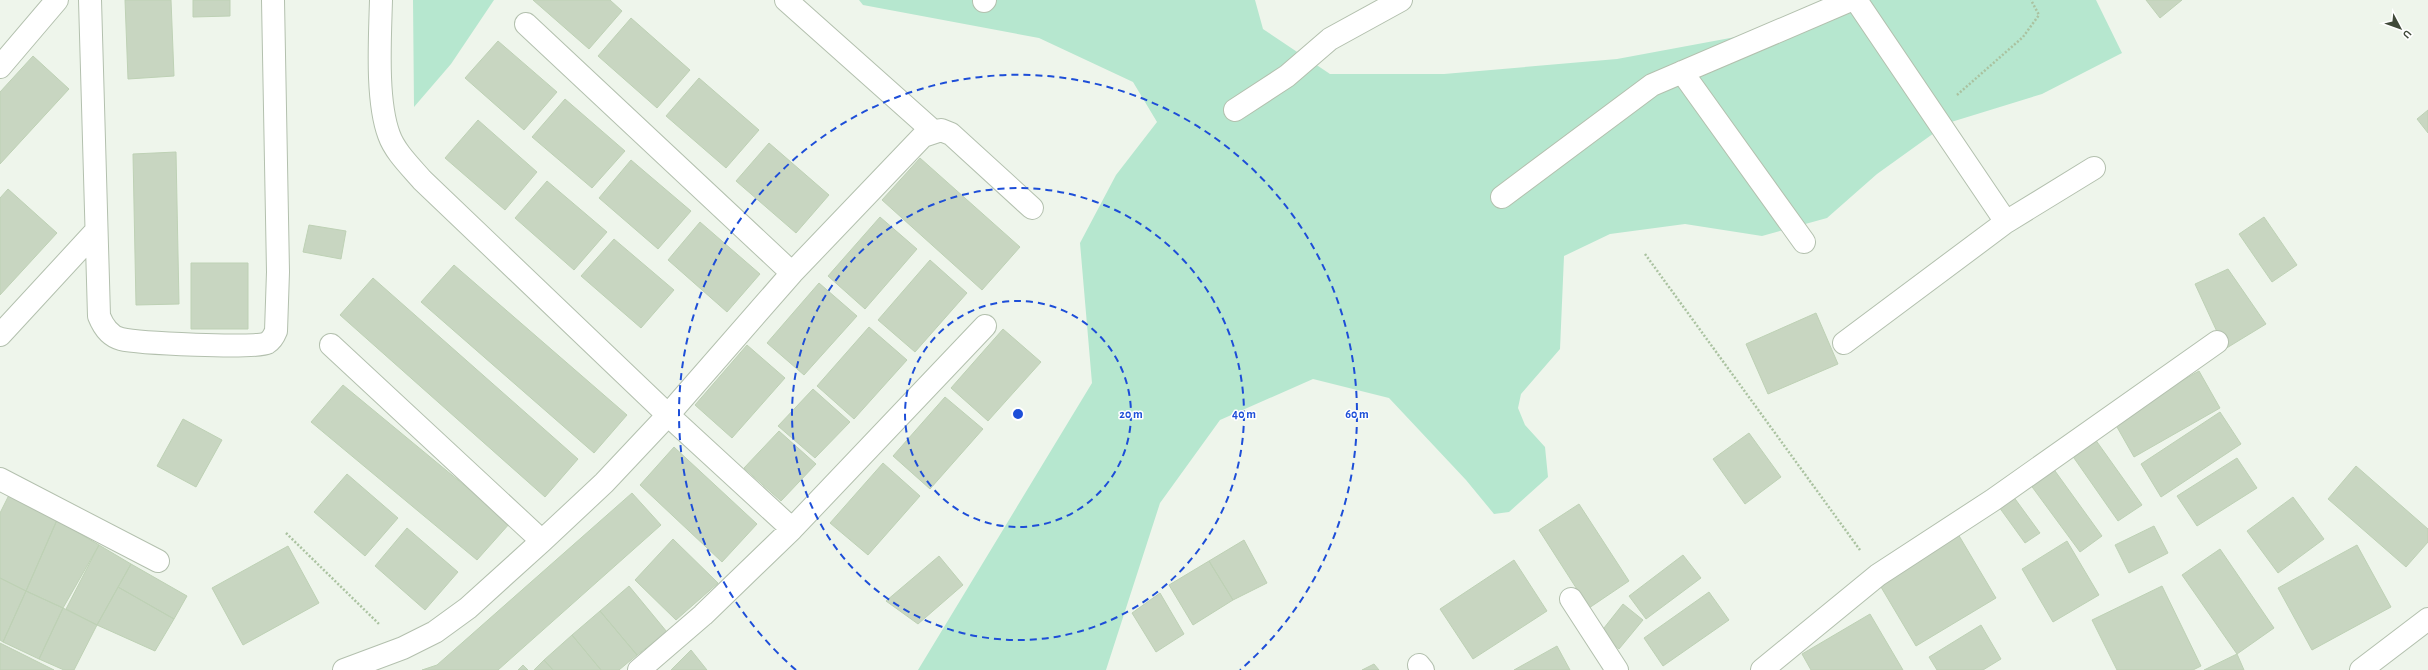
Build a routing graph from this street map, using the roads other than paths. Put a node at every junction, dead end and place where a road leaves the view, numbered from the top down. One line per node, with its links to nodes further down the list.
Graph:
1 (57, 0): 10 (street)
2 (90, 0): 18 (street)
3 (272, 0): 18 (street)
4 (381, 0): 26 (street)
5 (786, 0): 13 (street)
6 (1401, 0): 12 (street)
7 (1851, 0): 11 (street)
8 (1856, 0): 17 (street)
9 (526, 24): 20 (street)
10 (0, 67)
11 (1682, 72): 15 (street); 19 (street)
12 (1235, 110)
13 (933, 131): 16 (street); 20 (street)
14 (2094, 168): 17 (street)
15 (1502, 197)
16 (1032, 208)
17 (2006, 222): 24 (street)
18 (96, 231): 22 (street)
19 (1804, 242)
20 (792, 273): 26 (street)
21 (985, 326): 28 (street)
22 (0, 335)
23 (2217, 342): 33 (street)
24 (1844, 343)
25 (332, 345): 29 (street)
26 (668, 415): 28 (street); 29 (street)
27 (0, 479): 30 (street)
28 (792, 529): 35 (street)
29 (542, 542): 34 (street)
30 (158, 561)
31 (1571, 599): 36 (street)
32 (2428, 619): 38 (street)
33 (1785, 663): 37 (street)
34 (344, 670)
35 (639, 670)
36 (1617, 670)
37 (1762, 670)
38 (2361, 670)

